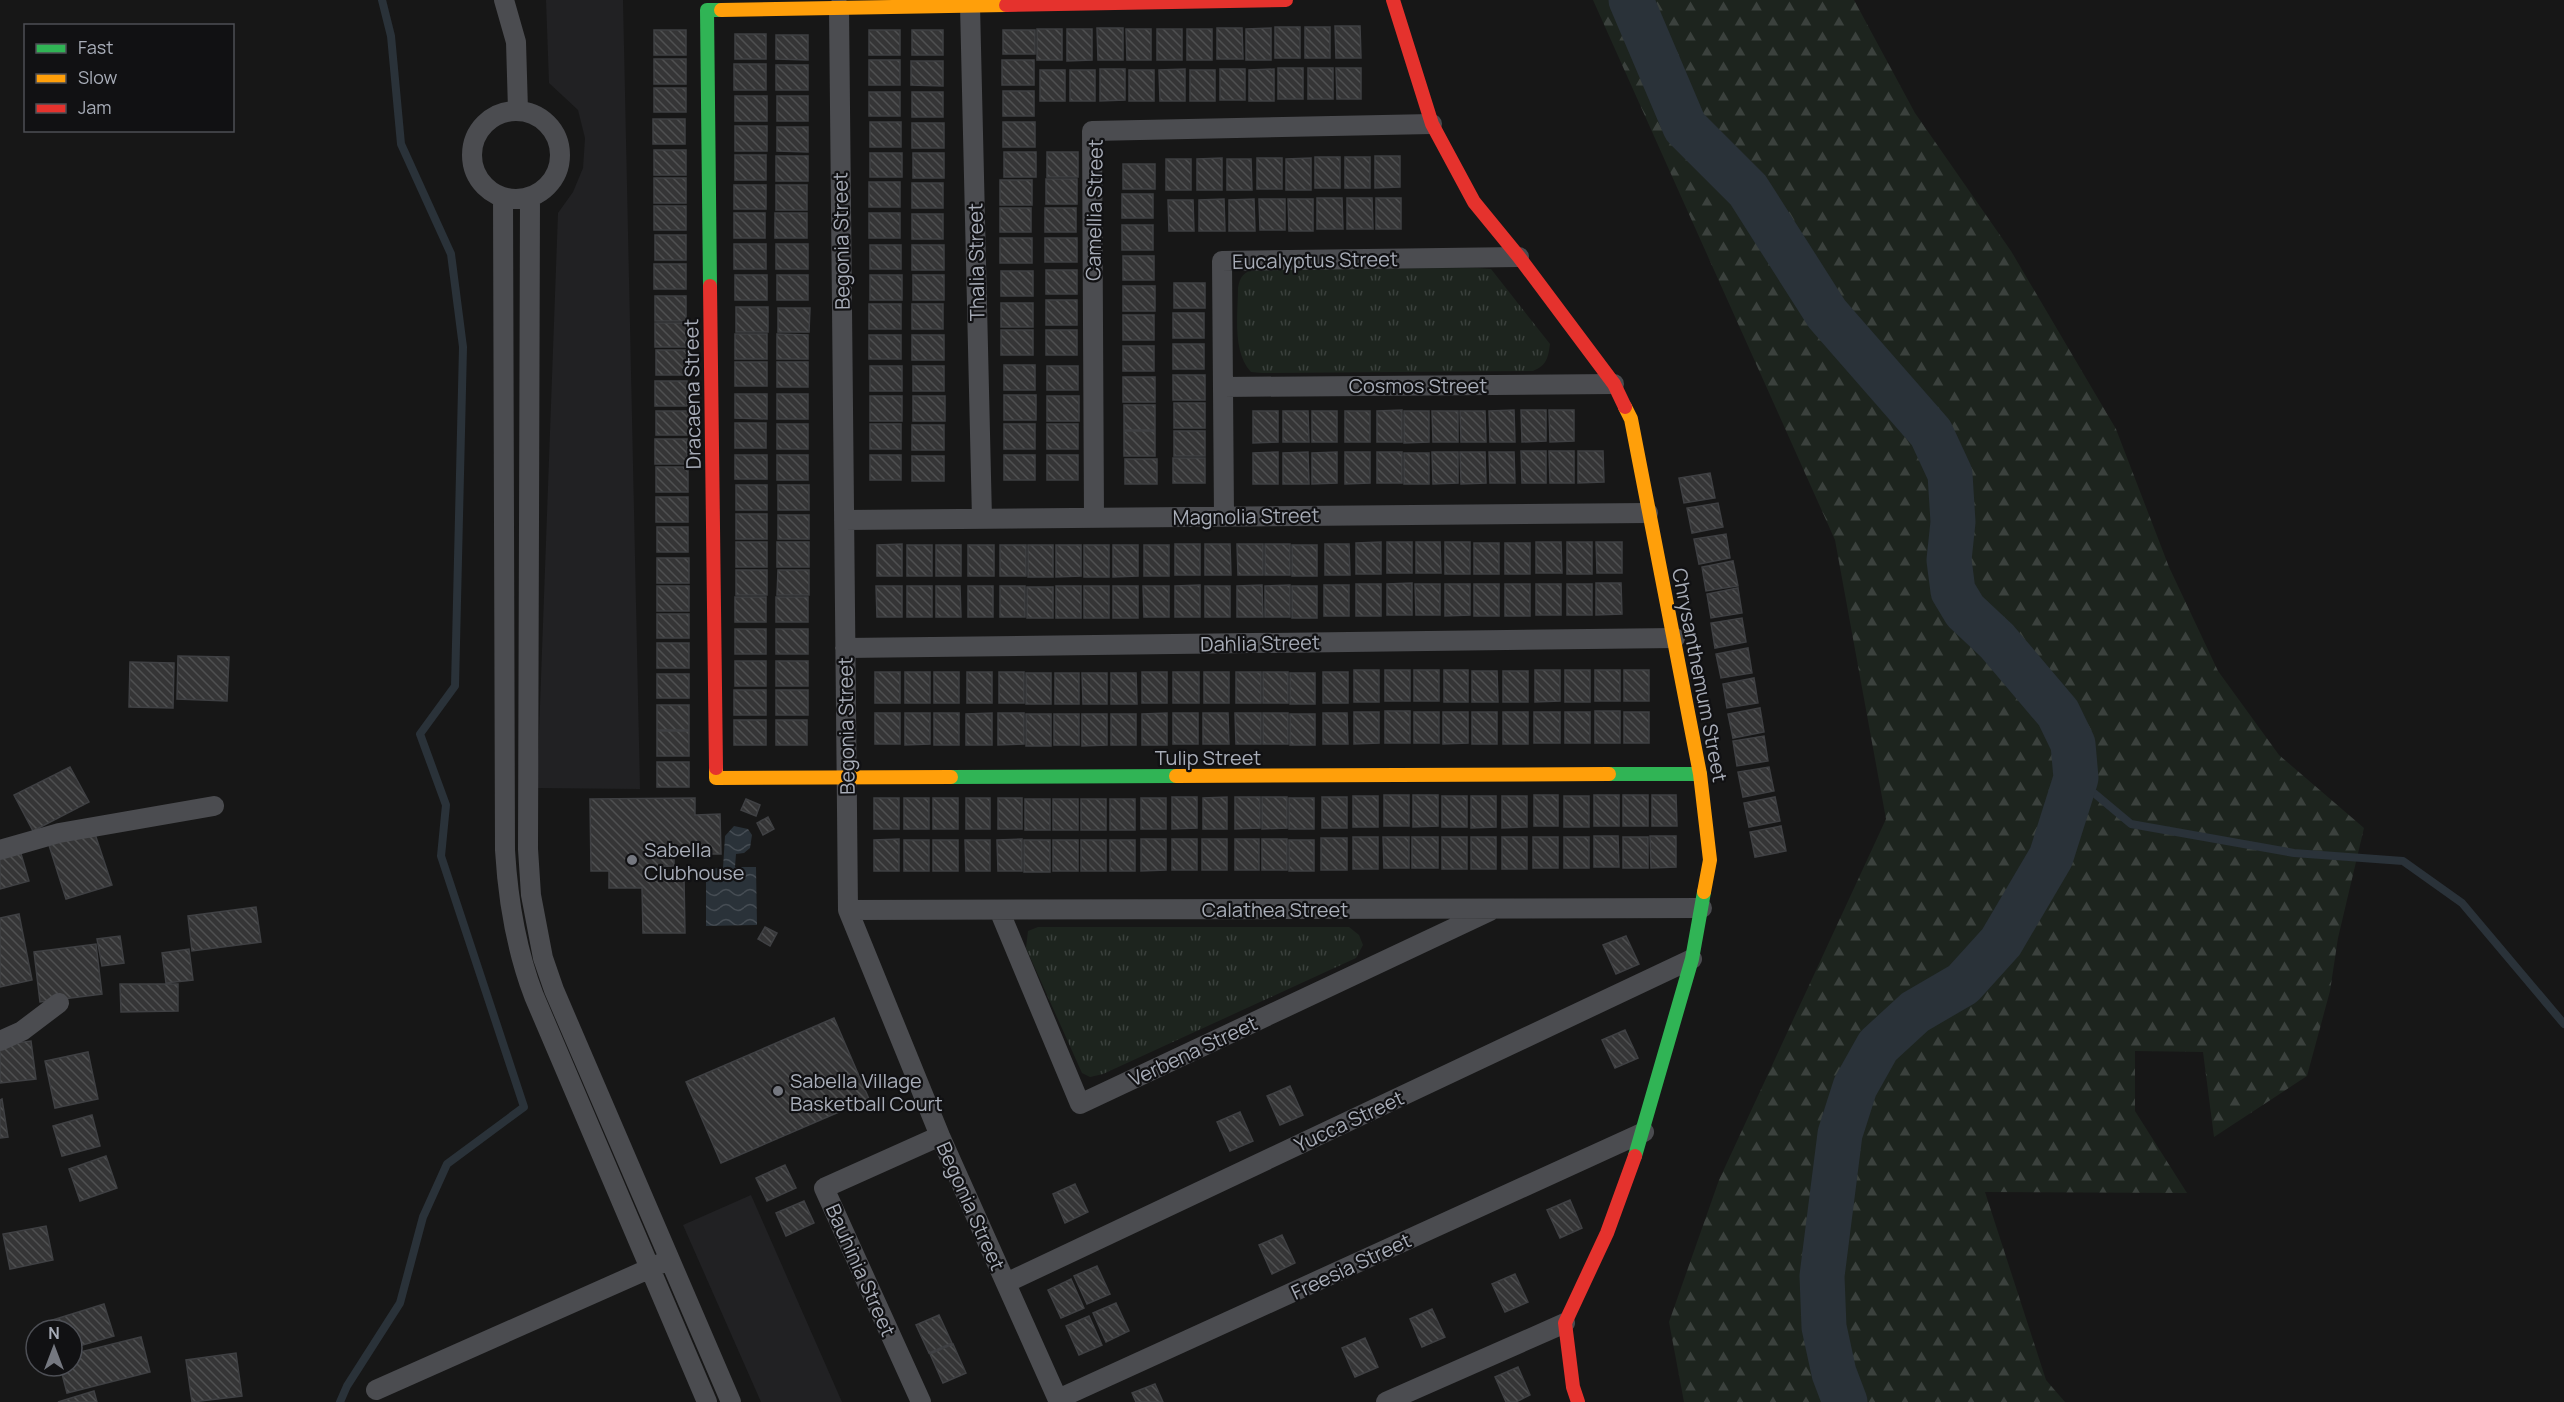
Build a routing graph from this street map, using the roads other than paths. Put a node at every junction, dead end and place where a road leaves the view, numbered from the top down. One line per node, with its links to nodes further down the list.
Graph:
1 (504, 0): 6 (street)
2 (1286, 0): 4 (street)
3 (1393, 0): 7 (street, Chrysanthemum Street)
4 (970, 5): 5 (street); 16 (street, Thalia Street)
5 (839, 8): 17 (street, Begonia Street); 21 (street, Dracaena Street)
6 (518, 110): 8 (street); 9 (street)
7 (1432, 124): 10 (street, Chrysanthemum Street); 15 (street, Camellia Street)
8 (503, 197): 9 (street); 35 (street)
9 (530, 197): 34 (street)
10 (1519, 256): 11 (street, Chrysanthemum Street); 12 (street, Eucalyptus Street)
11 (1614, 384): 12 (street, Cosmos Street); 13 (street, Chrysanthemum Street)
12 (1223, 387): 14 (street, Eucalyptus Street)
13 (1648, 513): 14 (street, Magnolia Street); 18 (street, Chrysanthemum Street)
14 (1224, 516): 15 (street, Magnolia Street)
15 (1094, 518): 16 (street, Magnolia Street)
16 (982, 519): 17 (street, Magnolia Street)
17 (844, 520): 19 (street, Begonia Street)
18 (1675, 639): 19 (street, Dahlia Street); 20 (street, Chrysanthemum Street)
19 (845, 648): 22 (street, Begonia Street)
20 (1700, 774): 22 (street, Tulip Street); 26 (street, Chrysanthemum Street)
21 (716, 778): 22 (street, Tulip Street)
22 (846, 778): 27 (street, Begonia Street)
23 (214, 806): 24 (street)
24 (0, 850)
25 (1496, 908): 26 (street, Calathea Street); 28 (street, Calathea Street); 28 (street, Verbena Street)
26 (1702, 908): 29 (street, Chrysanthemum Street)
27 (848, 910): 28 (street, Calathea Street); 33 (street, Begonia Street)
28 (999, 910)
29 (1692, 959): 32 (street, Chrysanthemum Street); 36 (street, Yucca Street)
30 (59, 1003): 31 (street)
31 (0, 1041)
32 (1644, 1132): 37 (street, Chrysanthemum Street); 39 (street, Freesia Street)
33 (940, 1136): 36 (street, Begonia Street); 42 (street, Bauhinia Street)
34 (669, 1259): 35 (street); 41 (street)
35 (650, 1268): 38 (street); 40 (street)
36 (1006, 1283): 39 (street, Begonia Street)
37 (1565, 1323): 43 (street); 44 (street)
38 (376, 1390)
39 (1058, 1401)
40 (707, 1402)
41 (731, 1402)
42 (921, 1402)
43 (1386, 1402)
44 (1578, 1402)

